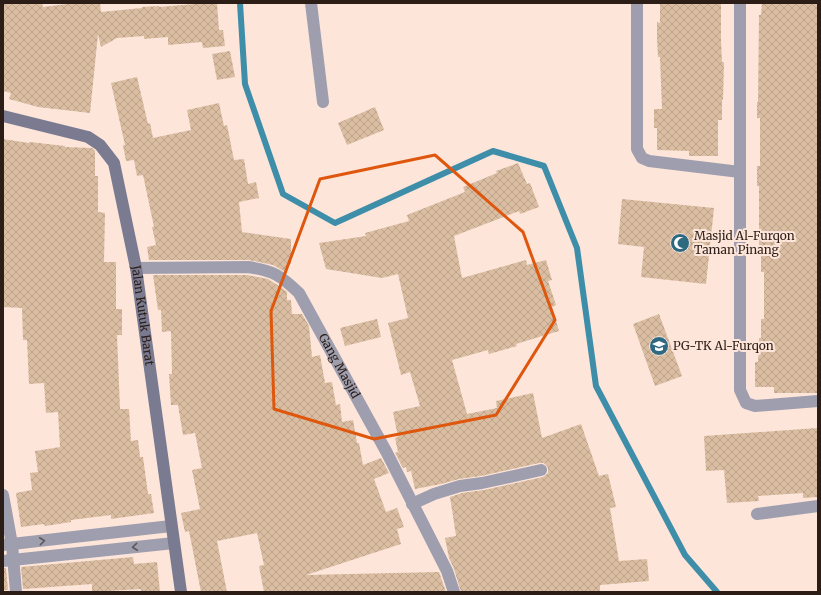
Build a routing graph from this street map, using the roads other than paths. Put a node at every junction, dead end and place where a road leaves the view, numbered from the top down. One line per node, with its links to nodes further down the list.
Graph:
1 (311, 3): 4 (street)
2 (637, 3): 6 (street)
3 (740, 3): 6 (street)
4 (323, 102)
5 (3, 116): 7 (street, Jalan Kutuk Barat)
6 (740, 172): 8 (street)
7 (136, 268): 11 (street, Gang Masjid); 14 (street, Jalan Kutuk Barat)
8 (818, 401)
9 (541, 470): 11 (street)
10 (3, 495): 16 (street)
11 (412, 504): 20 (street, Gang Masjid)
12 (818, 506): 13 (street)
13 (757, 514)
14 (171, 526): 15 (street, Jalan Kutuk Barat); 16 (street, one-way to 14)
15 (174, 543): 17 (street, one-way to 17); 19 (street, Jalan Kutuk Barat)
16 (8, 544): 17 (street)
17 (8, 561): 18 (street)
18 (16, 592)
19 (181, 592)
20 (454, 592)

